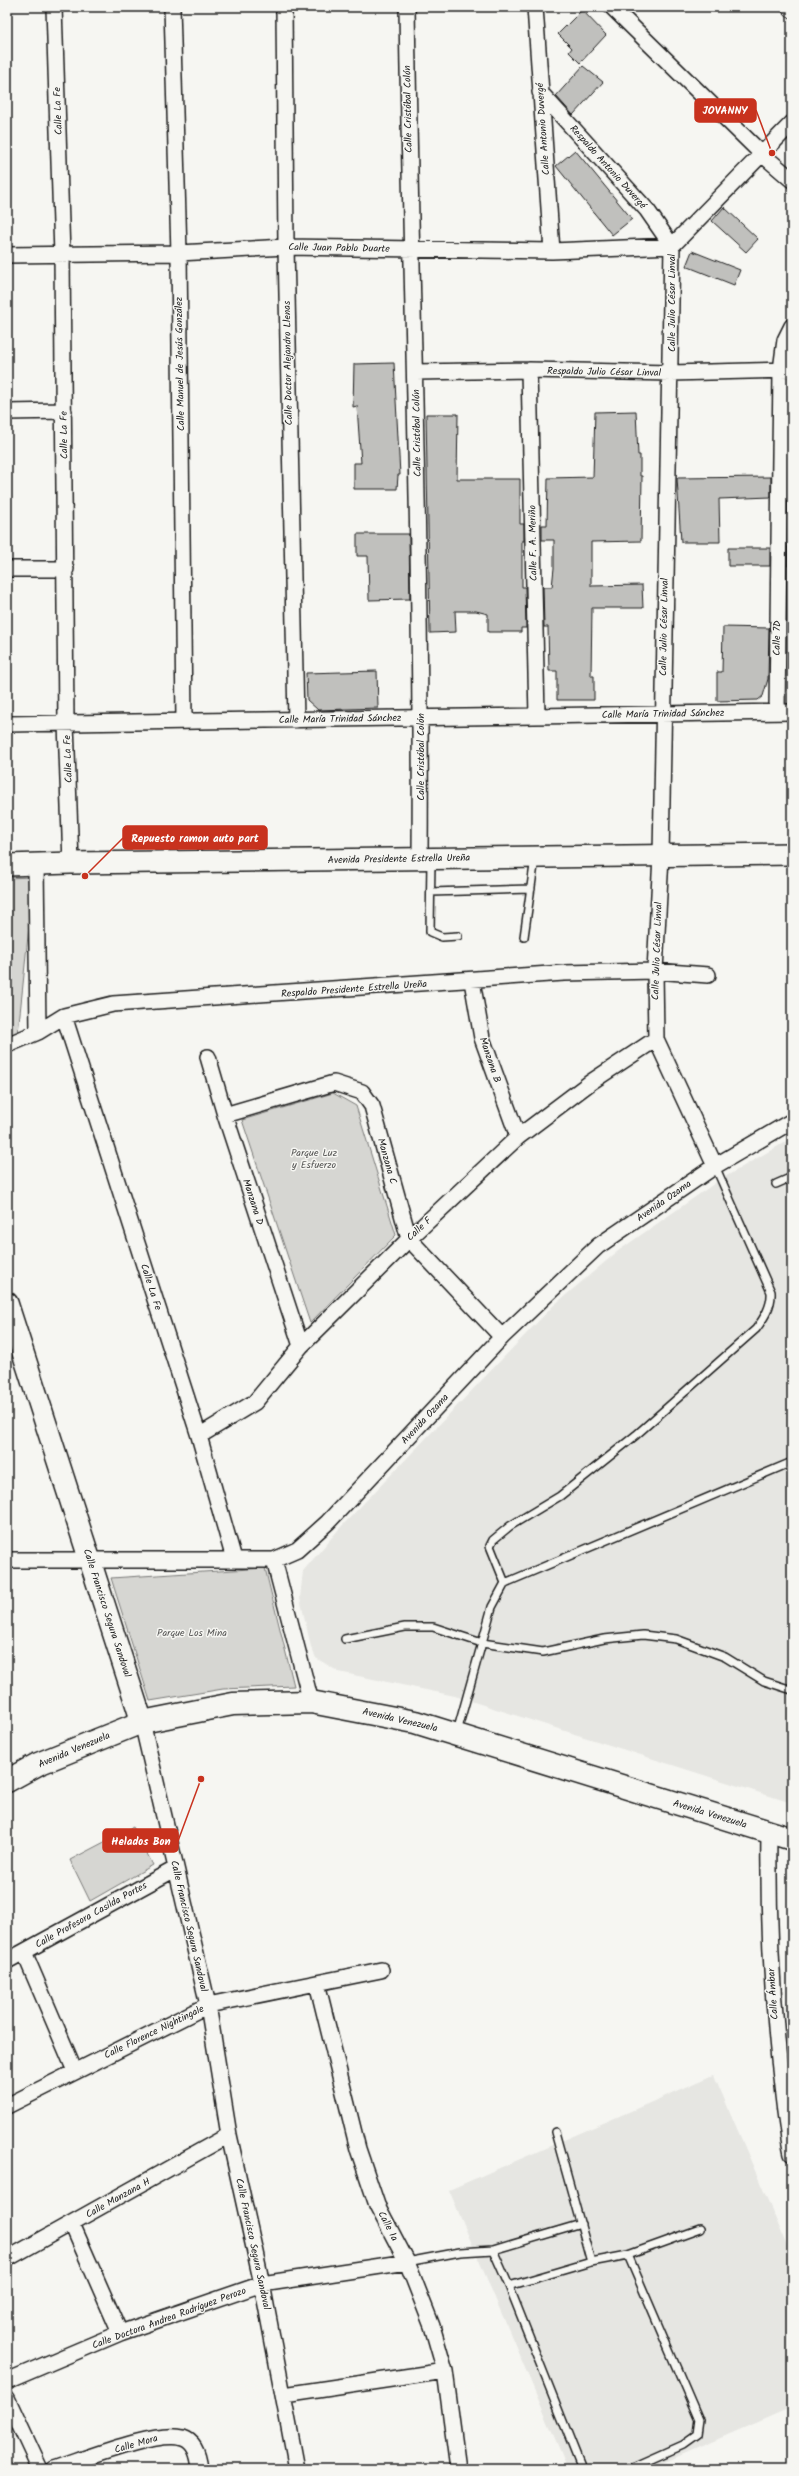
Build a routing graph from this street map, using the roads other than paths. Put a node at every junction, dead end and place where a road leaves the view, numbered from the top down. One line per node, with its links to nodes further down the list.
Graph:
1 (54, 7): 19 (street, Calle La Fe)
2 (172, 7): 17 (street, Calle Manuel de Jesús González)
3 (284, 7): 14 (street, Calle Doctor Alejandro Llenas)
4 (407, 7): 15 (street, Calle Cristóbal Colón)
5 (535, 7): 9 (street, Calle Antonio Duvergé)
6 (612, 7): 11 (street)
7 (789, 7): 8 (street)
8 (792, 10)
9 (540, 92): 13 (street, Respaldo Antonio Duvergé); 16 (street, Calle Antonio Duvergé)
10 (792, 123): 11 (street, Calle Julio César Linval)
11 (762, 154): 12 (street); 13 (street, Calle Julio César Linval)
12 (792, 180)
13 (672, 246): 16 (street, Calle Juan Pablo Duarte); 24 (street, Calle Julio César Linval)
14 (286, 247): 15 (street, Calle Juan Pablo Duarte); 17 (street, Calle Juan Pablo Duarte); 34 (street, Calle Doctor Alejandro Llenas)
15 (410, 249): 16 (street, Calle Juan Pablo Duarte); 23 (street, Calle Cristóbal Colón)
16 (552, 251)
17 (179, 253): 19 (street, Calle Juan Pablo Duarte); 35 (street, Calle Manuel de Jesús González)
18 (7, 255): 19 (street, Calle Juan Pablo Duarte)
19 (62, 255): 26 (street, Calle La Fe)
20 (792, 326): 22 (street, Calle 7D)
21 (529, 370): 23 (street, Respaldo Julio César Linval); 24 (street, Respaldo Julio César Linval); 32 (street, Calle F. A. Meriño)
22 (786, 370): 24 (street, Respaldo Julio César Linval); 29 (street, Calle 7D)
23 (416, 372): 33 (street, Calle Cristóbal Colón)
24 (671, 373): 31 (street, Calle Julio César Linval)
25 (7, 412): 26 (street)
26 (64, 412): 28 (street, Calle La Fe)
27 (7, 569): 28 (street)
28 (66, 569): 36 (street, Calle La Fe)
29 (777, 712): 30 (street, Calle María Trinidad Sánchez); 31 (street, Calle María Trinidad Sánchez)
30 (792, 712)
31 (662, 714): 32 (street, Calle María Trinidad Sánchez); 39 (street, Calle Julio César Linval)
32 (537, 716): 33 (street, Calle María Trinidad Sánchez)
33 (421, 717): 34 (street, Calle María Trinidad Sánchez); 41 (street, Calle Cristóbal Colón)
34 (296, 720): 35 (street, Calle María Trinidad Sánchez)
35 (184, 721): 36 (street, Calle María Trinidad Sánchez)
36 (66, 723): 37 (street, Calle María Trinidad Sánchez); 42 (street, Calle La Fe)
37 (7, 724)
38 (792, 854): 39 (main road, Avenida Presidente Estrella Ureña)
39 (661, 856): 40 (main road, Avenida Presidente Estrella Ureña); 49 (street, Calle Julio César Linval)
40 (535, 858): 41 (main road, Avenida Presidente Estrella Ureña); 45 (lane)
41 (426, 859): 42 (main road, Avenida Presidente Estrella Ureña); 46 (lane)
42 (71, 862): 44 (main road, Avenida Presidente Estrella Ureña)
43 (7, 865): 44 (main road, Avenida Presidente Estrella Ureña)
44 (36, 865): 53 (street)
45 (531, 889): 46 (lane); 48 (lane)
46 (431, 892): 47 (lane)
47 (458, 936)
48 (524, 938)
49 (655, 971): 50 (street, Respaldo Presidente Estrella Ureña); 51 (street, Respaldo Presidente Estrella Ureña); 54 (street, Calle Julio César Linval)
50 (708, 975)
51 (472, 981): 52 (street, Respaldo Presidente Estrella Ureña); 59 (street, Manzana B)
52 (64, 1016): 53 (street, Respaldo Presidente Estrella Ureña); 67 (street, Calle La Fe)
53 (38, 1032): 55 (street, Respaldo Presidente Estrella Ureña)
54 (656, 1039): 59 (street, Calle F); 60 (street, Calle Julio César Linval)
55 (7, 1044)
56 (208, 1057): 57 (street, Manzana D)
57 (225, 1115): 63 (street, Manzana C); 66 (street, Manzana D)
58 (792, 1121): 60 (street, Avenida Ozama)
59 (518, 1137): 63 (street, Calle F)
60 (715, 1166): 65 (street, Avenida Ozama); 73 (lane)
61 (792, 1177): 62 (lane)
62 (776, 1184)
63 (409, 1239): 65 (street, Manzana C); 66 (street, Calle F)
64 (7, 1303): 71 (main road, Calle Francisco Segura Sandoval)
65 (502, 1338): 72 (street, Avenida Ozama)
66 (301, 1346): 67 (street, Calle F)
67 (199, 1436): 69 (street, Calle La Fe)
68 (792, 1462): 73 (lane)
69 (234, 1559): 71 (street, Avenida Ozama); 72 (street, Avenida Ozama)
70 (7, 1560): 71 (street, Avenida Ozama)
71 (90, 1560): 78 (main road, Calle Francisco Segura Sandoval)
72 (274, 1560): 77 (street)
73 (505, 1583): 75 (lane)
74 (345, 1639): 75 (lane)
75 (482, 1643): 76 (lane); 79 (lane)
76 (792, 1690)
77 (311, 1702): 78 (main road, Avenida Venezuela); 79 (main road, Avenida Venezuela)
78 (142, 1722): 80 (main road, Avenida Venezuela); 83 (street, Calle Francisco Segura Sandoval)
79 (456, 1734): 81 (main road, Avenida Venezuela)
80 (7, 1781)
81 (769, 1832): 82 (main road, Avenida Venezuela); 91 (street, Calle Ámbar)
82 (792, 1839)
83 (175, 1869): 84 (street, Calle Profesora Casilda Portes); 88 (street, Calle Francisco Segura Sandoval)
84 (24, 1952): 85 (street, Calle Profesora Casilda Portes); 89 (street)
85 (7, 1961)
86 (381, 1970): 87 (street, Calle Florence Nightingale)
87 (317, 1983): 88 (street, Calle Florence Nightingale); 101 (street, Calle 1a)
88 (208, 2005): 89 (street, Calle Florence Nightingale); 93 (street, Calle Francisco Segura Sandoval)
89 (75, 2071): 90 (street, Calle Florence Nightingale)
90 (7, 2106)
91 (790, 2131): 94 (street, Calle Ámbar)
92 (555, 2132): 96 (lane)
93 (229, 2135): 95 (street, Calle Manzana H); 103 (street, Calle Francisco Segura Sandoval)
94 (792, 2154)
95 (72, 2224): 100 (street, Calle Manzana H); 105 (street)
96 (580, 2224): 98 (lane); 102 (lane)
97 (700, 2229): 99 (lane)
98 (493, 2250): 101 (lane); 104 (lane)
99 (628, 2255): 102 (lane); 116 (lane)
100 (7, 2259)
101 (407, 2262): 103 (street, Calle Doctora Andrea Rodríguez Perozo); 106 (street, Calle 1a)
102 (591, 2262): 104 (lane)
103 (262, 2284): 105 (street, Calle Doctora Andrea Rodríguez Perozo); 108 (street, Calle Francisco Segura Sandoval)
104 (509, 2286): 115 (lane)
105 (120, 2333): 107 (street, Calle Doctora Andrea Rodríguez Perozo)
106 (445, 2371): 108 (street); 114 (street, Calle 1a)
107 (7, 2381)
108 (284, 2395): 113 (street, Calle Francisco Segura Sandoval)
109 (7, 2398): 110 (street)
110 (40, 2469)
111 (54, 2469): 112 (street, Calle Mora)
112 (200, 2469)
113 (297, 2469)
114 (458, 2469)
115 (582, 2469)
116 (629, 2469)

